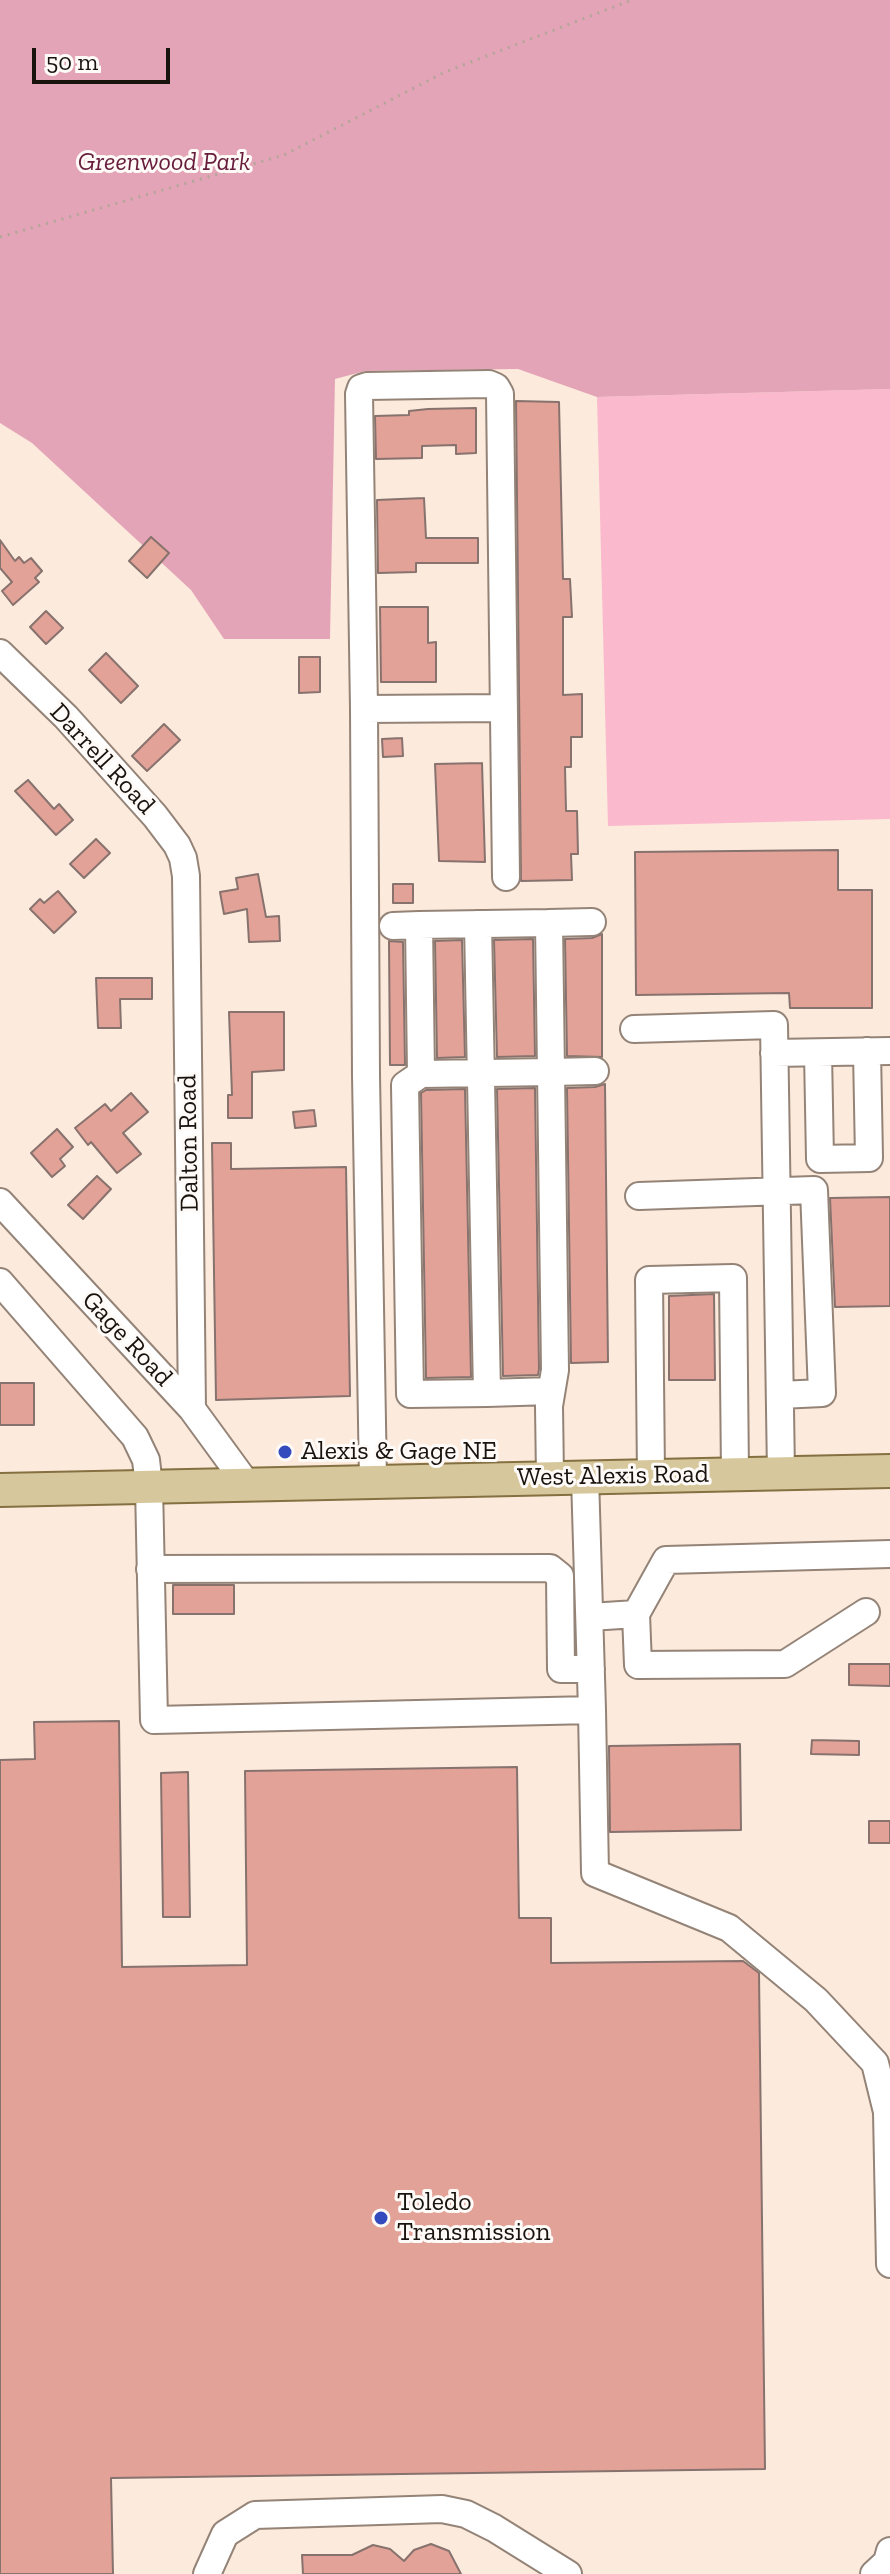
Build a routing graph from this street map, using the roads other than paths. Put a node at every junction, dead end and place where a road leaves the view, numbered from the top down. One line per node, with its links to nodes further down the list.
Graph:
1 (0, 653): 4 (street, Darrell Road)
2 (504, 708): 3 (street); 3 (street); 5 (street)
3 (364, 709): 17 (street)
4 (186, 876): 25 (street, Dalton Road)
5 (506, 877)
6 (592, 922): 7 (street)
7 (549, 923): 8 (street); 14 (street)
8 (478, 924): 15 (street); 16 (street)
9 (634, 1029): 11 (street)
10 (878, 1051): 12 (street); 12 (street)
11 (774, 1053): 12 (street); 18 (street)
12 (818, 1053)
13 (595, 1071): 14 (street)
14 (551, 1072): 15 (street); 22 (street)
15 (481, 1073): 16 (street); 23 (street)
16 (421, 1074): 17 (street); 23 (street)
17 (366, 1075): 32 (street)
18 (776, 1191): 19 (street); 24 (street); 24 (street)
19 (639, 1196)
20 (0, 1202): 25 (street, Gage Road)
21 (0, 1282): 34 (street)
22 (551, 1391): 23 (street); 30 (street)
23 (487, 1393)
24 (780, 1395): 27 (street)
25 (192, 1409): 33 (street, Gage Road)
26 (890, 1471): 27 (main road, West Alexis Road)
27 (781, 1473): 28 (main road, West Alexis Road)
28 (735, 1474): 29 (main road, West Alexis Road); 29 (street)
29 (651, 1475): 31 (main road, West Alexis Road)
30 (550, 1477): 31 (main road, West Alexis Road); 32 (main road, West Alexis Road)
31 (585, 1477): 40 (street)
32 (373, 1480): 33 (main road, West Alexis Road)
33 (246, 1483): 34 (main road, West Alexis Road)
34 (149, 1486): 35 (main road, West Alexis Road); 37 (street)
35 (0, 1490)
36 (890, 1554): 39 (street)
37 (150, 1569): 41 (street); 42 (street)
38 (866, 1612): 39 (street)
39 (636, 1614): 40 (street)
40 (590, 1617): 41 (street)
41 (591, 1669): 42 (street)
42 (592, 1710): 43 (street)
43 (890, 2264)
44 (890, 2551): 47 (street)
45 (207, 2574): 46 (street)
46 (568, 2574)
47 (874, 2574)

